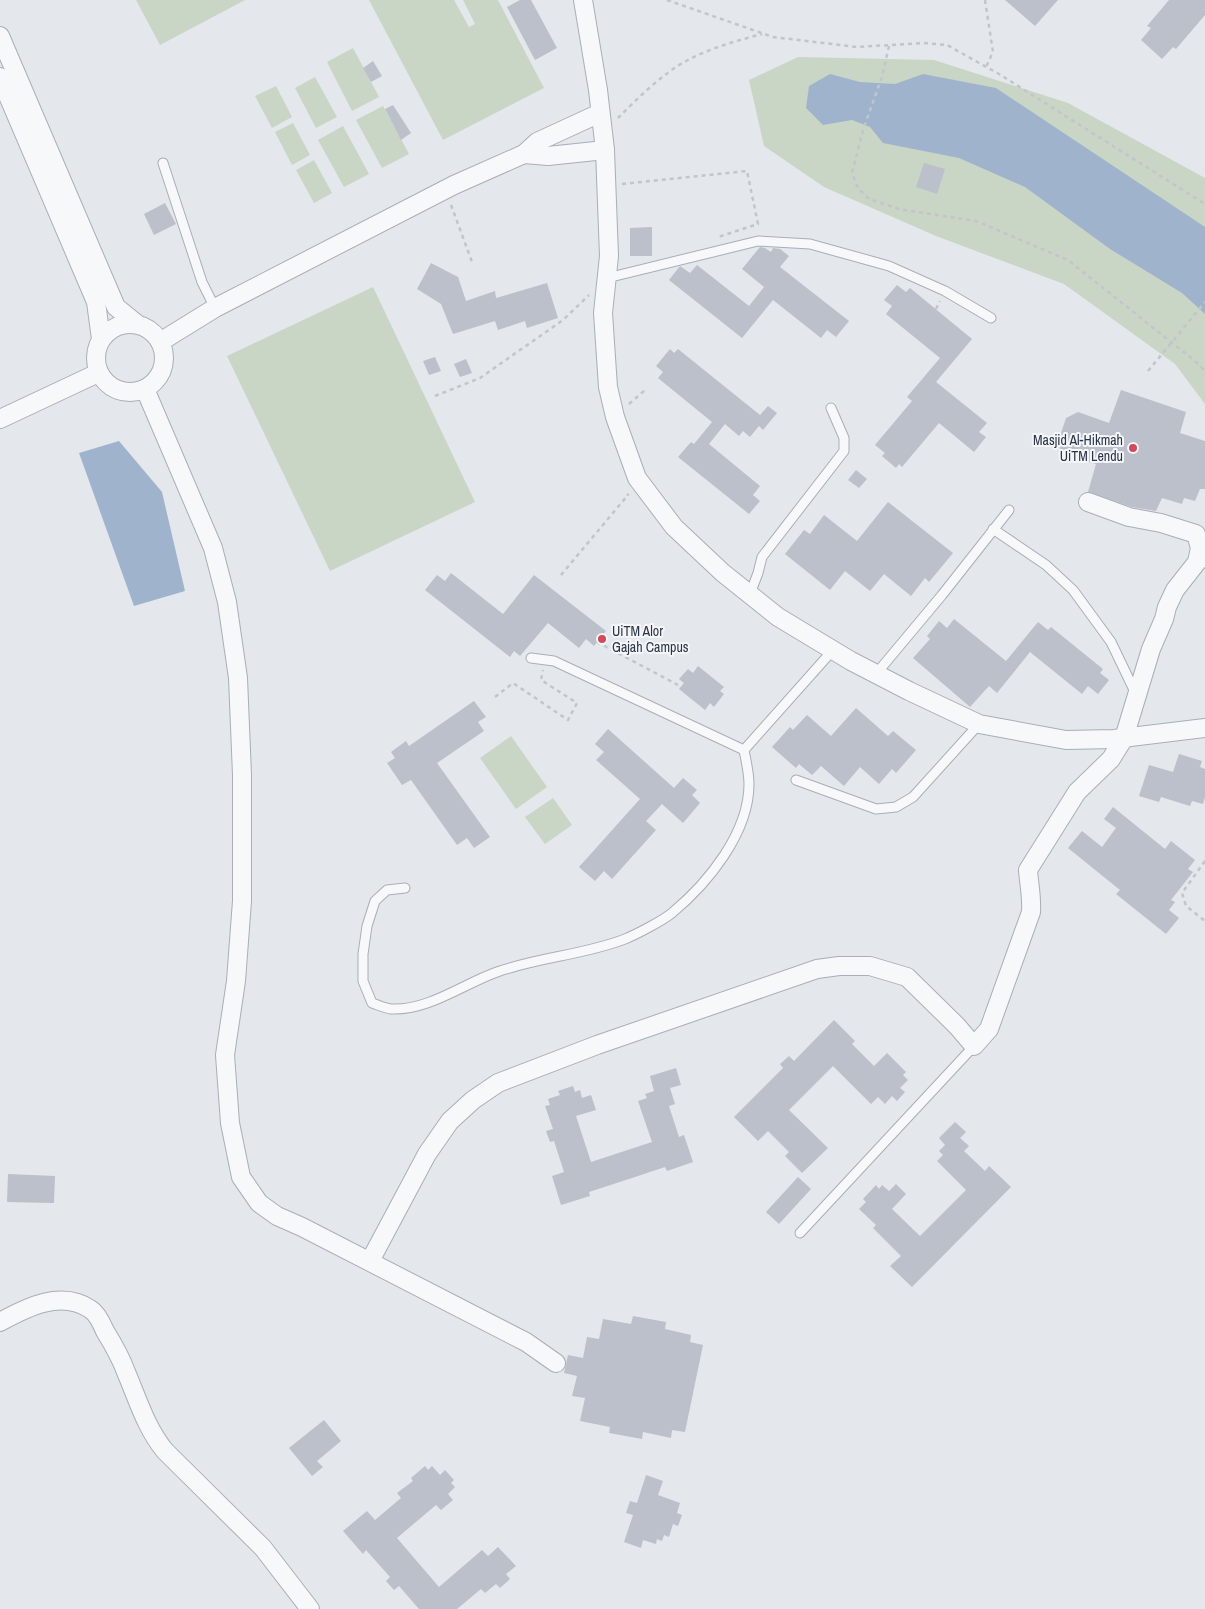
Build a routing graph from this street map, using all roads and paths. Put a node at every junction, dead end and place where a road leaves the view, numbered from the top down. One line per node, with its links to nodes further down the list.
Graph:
1 (583, 0): 9 (street)
2 (667, 0): 4 (path)
3 (985, 0): 7 (path)
4 (763, 34): 6 (path); 10 (path)
5 (0, 36): 22 (street)
6 (889, 46): 7 (path); 25 (path)
7 (986, 67): 15 (path)
8 (0, 77): 23 (street)
9 (600, 113): 10 (street); 11 (street)
10 (603, 142): 11 (street); 13 (street)
11 (524, 154): 14 (street)
12 (163, 163): 20 (lane)
13 (605, 186): 16 (path); 18 (street)
14 (445, 190): 17 (path); 20 (street)
15 (1205, 204)
16 (711, 240)
17 (472, 262)
18 (607, 278): 21 (lane); 30 (path); 38 (street)
19 (1205, 302): 25 (path)
20 (216, 308): 24 (street)
21 (991, 318)
22 (137, 324): 23 (street); 24 (street)
23 (101, 339): 28 (street)
24 (160, 342): 29 (street)
25 (1172, 342): 26 (path); 27 (path)
26 (1148, 371)
27 (1205, 371)
28 (98, 373): 29 (street); 32 (street)
29 (145, 389): 57 (street)
30 (435, 396)
31 (831, 408): 38 (lane)
32 (0, 419)
33 (628, 495): 37 (path)
34 (1088, 502): 45 (street)
35 (1009, 510): 36 (lane)
36 (993, 529): 43 (lane); 45 (lane)
37 (561, 575)
38 (750, 594): 40 (street)
39 (597, 642): 44 (path)
40 (832, 650): 43 (street); 50 (lane)
41 (531, 658): 42 (lane)
42 (544, 659): 46 (path); 50 (lane)
43 (876, 674): 47 (street)
44 (678, 685)
45 (1136, 696): 49 (street)
46 (495, 697)
47 (979, 724): 49 (street); 51 (lane)
48 (1205, 728): 49 (street)
49 (1124, 738): 55 (street)
50 (744, 750): 53 (lane)
51 (796, 780)
52 (1205, 861): 54 (path)
53 (405, 888)
54 (1205, 921)
55 (974, 1046): 56 (lane); 57 (street)
56 (800, 1233)
57 (370, 1262): 59 (street)
58 (0, 1322): 60 (street)
59 (556, 1362)
60 (310, 1609)

